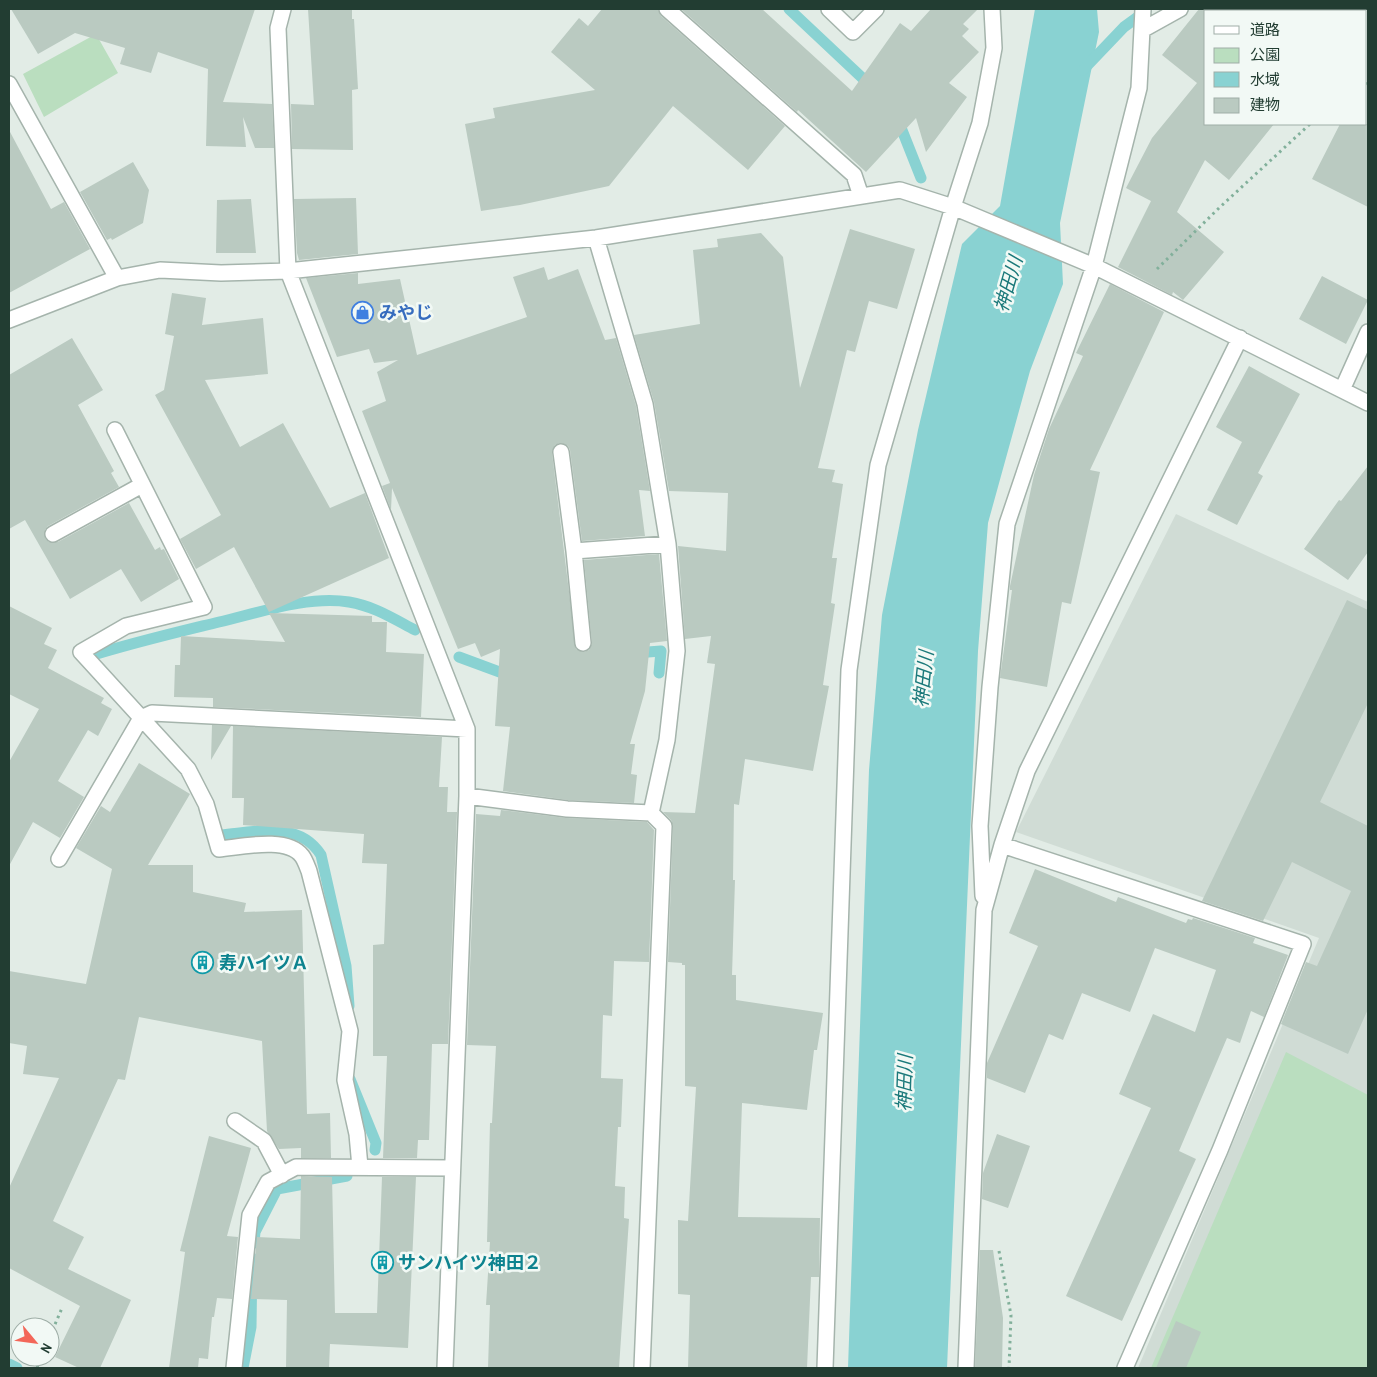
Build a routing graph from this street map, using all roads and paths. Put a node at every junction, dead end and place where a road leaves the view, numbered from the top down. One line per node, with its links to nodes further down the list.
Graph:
1 (283, 9): 14 (street)
2 (667, 9): 10 (street)
3 (829, 9): 4 (street)
4 (876, 9)
5 (992, 9): 11 (street)
6 (1180, 9): 7 (street)
7 (1143, 19): 13 (street)
8 (9, 84): 15 (street)
9 (1309, 125): 16 (path)
10 (861, 196): 11 (street); 12 (street)
11 (959, 210): 13 (street); 46 (street)
12 (596, 238): 14 (street); 26 (street)
13 (1094, 266): 16 (street); 35 (street)
14 (288, 271): 15 (street); 30 (street)
15 (117, 278): 17 (street)
16 (1139, 287): 19 (street)
17 (9, 320)
18 (1368, 332): 20 (street)
19 (1240, 338): 20 (street); 33 (street)
20 (1342, 390): 21 (street)
21 (1368, 403)
22 (115, 430): 24 (street)
23 (561, 452): 27 (street)
24 (142, 485): 25 (street); 29 (street)
25 (53, 534)
26 (668, 544): 27 (street); 32 (street)
27 (574, 551): 28 (street)
28 (583, 643)
29 (141, 718): 30 (street); 34 (street); 37 (street)
30 (467, 729): 31 (street)
31 (467, 796): 32 (street); 38 (street)
32 (652, 813): 45 (street)
33 (1002, 845): 35 (street); 49 (street)
34 (59, 859)
35 (984, 910): 47 (street)
36 (234, 1121): 39 (street)
37 (360, 1166): 38 (street); 39 (street)
38 (452, 1168): 44 (street)
39 (282, 1175): 43 (street)
40 (998, 1246): 48 (path)
41 (62, 1308): 42 (path)
42 (58, 1317)
43 (234, 1368)
44 (446, 1368)
45 (642, 1368)
46 (824, 1368)
47 (966, 1368)
48 (1009, 1368)
49 (1125, 1368)

